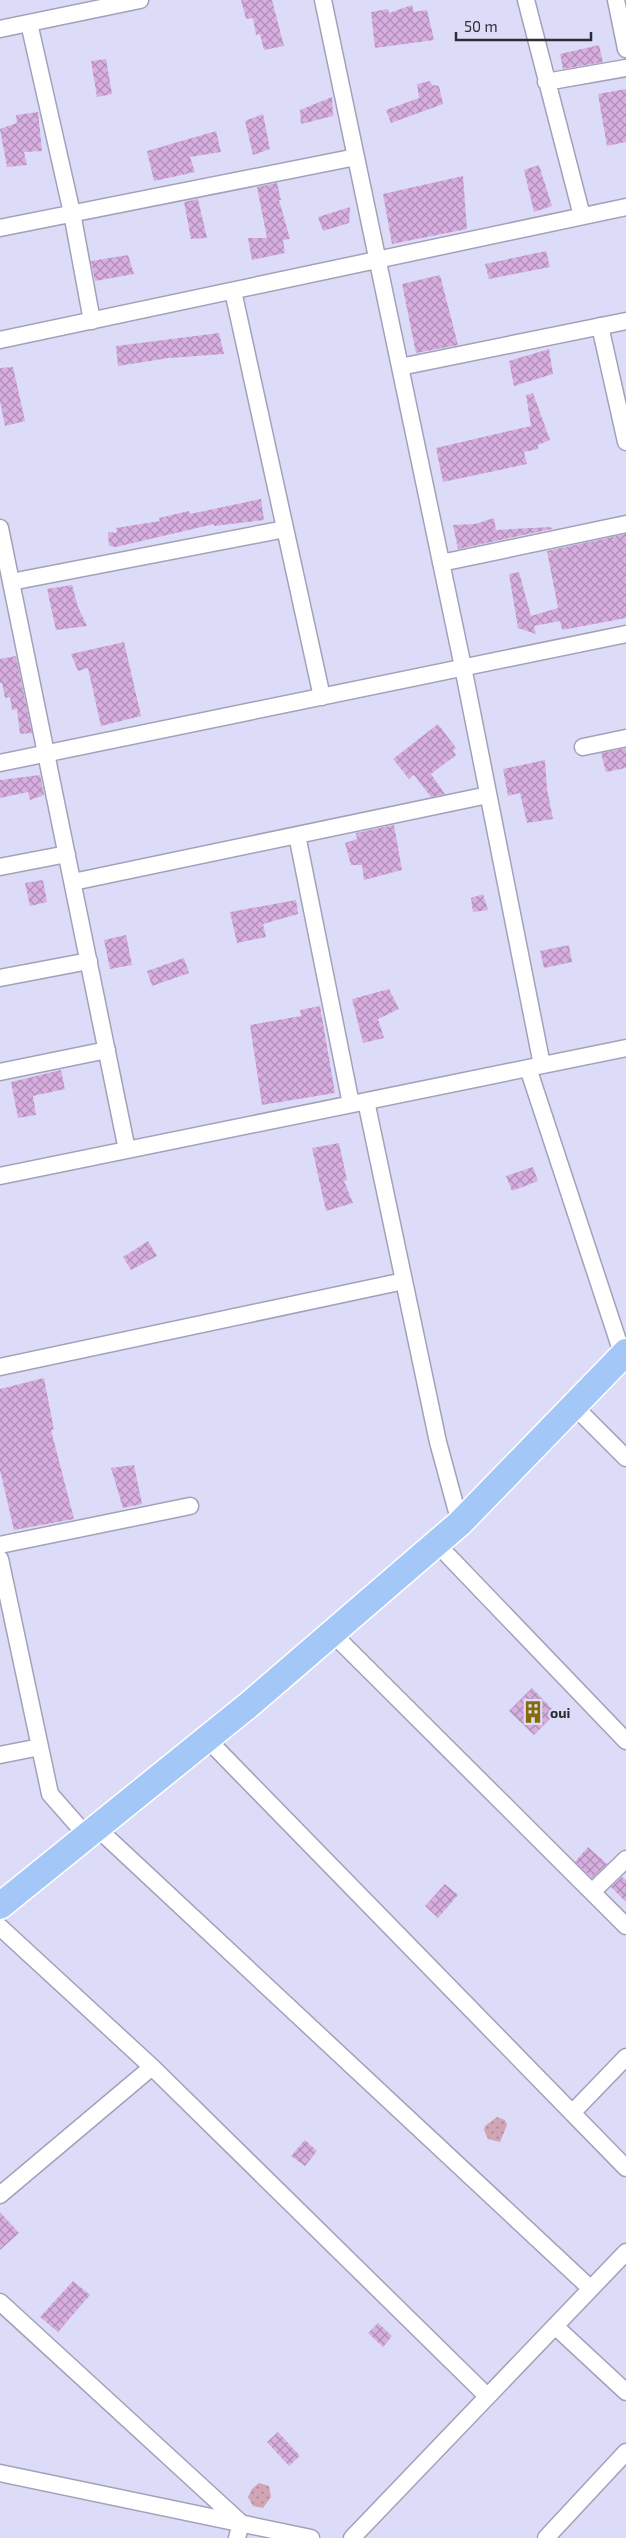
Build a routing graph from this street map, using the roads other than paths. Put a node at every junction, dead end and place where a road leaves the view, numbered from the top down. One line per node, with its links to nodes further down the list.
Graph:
1 (140, 0): 5 (street)
2 (323, 0): 10 (street)
3 (526, 0): 9 (street)
4 (616, 0): 7 (street)
5 (29, 23): 6 (street); 12 (street)
6 (0, 28)
7 (626, 49)
8 (626, 68): 9 (street)
9 (546, 82): 13 (street)
10 (356, 157): 12 (street); 15 (street)
11 (626, 207): 13 (street)
12 (72, 213): 14 (street); 17 (street)
13 (582, 216): 15 (street)
14 (0, 228)
15 (378, 262): 16 (street); 21 (street)
16 (233, 291): 17 (street); 25 (street)
17 (92, 321): 20 (street)
18 (626, 321): 19 (street)
19 (600, 326): 21 (street); 22 (street)
20 (0, 340)
21 (400, 367): 27 (street)
22 (626, 442)
23 (626, 524): 27 (street)
24 (0, 528): 26 (street)
25 (285, 529): 28 (street); 31 (street)
26 (3, 557): 28 (street)
27 (441, 563): 30 (street)
28 (11, 582): 34 (street)
29 (626, 634): 30 (street)
30 (463, 667): 31 (street); 36 (street)
31 (322, 696): 34 (street)
32 (626, 738): 33 (street)
33 (582, 747)
34 (47, 753): 35 (street); 38 (street)
35 (0, 763)
36 (488, 796): 37 (street); 45 (street)
37 (297, 835): 40 (street); 47 (street)
38 (67, 854): 39 (street); 40 (street)
39 (0, 867)
40 (73, 882): 41 (street)
41 (89, 960): 42 (street); 44 (street)
42 (0, 978)
43 (626, 1048): 45 (street)
44 (107, 1050): 46 (street); 48 (street)
45 (535, 1066): 47 (street); 51 (street)
46 (0, 1072)
47 (359, 1102): 48 (street); 50 (street)
48 (127, 1150): 49 (street)
49 (0, 1176)
50 (404, 1281): 52 (street); 56 (street)
51 (624, 1354): 53 (main road)
52 (0, 1367)
53 (574, 1406): 54 (street); 56 (main road)
54 (626, 1458)
55 (190, 1506): 58 (street)
56 (460, 1523): 57 (main road)
57 (436, 1543): 60 (main road); 62 (street)
58 (0, 1545)
59 (0, 1559): 63 (street)
60 (332, 1633): 61 (main road); 67 (street)
61 (207, 1739): 65 (main road); 73 (street)
62 (626, 1741)
63 (40, 1747): 64 (street); 65 (street)
64 (0, 1754)
65 (91, 1831): 68 (main road); 77 (street)
66 (626, 1859): 67 (street)
67 (592, 1892): 69 (street)
68 (0, 1906)
69 (626, 1926)
70 (0, 1927): 72 (street)
71 (626, 2057): 73 (street)
72 (152, 2067): 75 (street); 81 (street)
73 (572, 2113): 74 (street)
74 (626, 2168)
75 (0, 2195)
76 (626, 2252): 77 (street)
77 (590, 2288): 79 (street)
78 (0, 2302): 84 (street)
79 (556, 2327): 80 (street); 81 (street)
80 (626, 2392)
81 (486, 2396): 86 (street)
82 (626, 2452): 87 (street)
83 (0, 2473): 84 (street)
84 (239, 2531): 85 (street)
85 (311, 2538)
86 (352, 2538)
87 (546, 2538)

